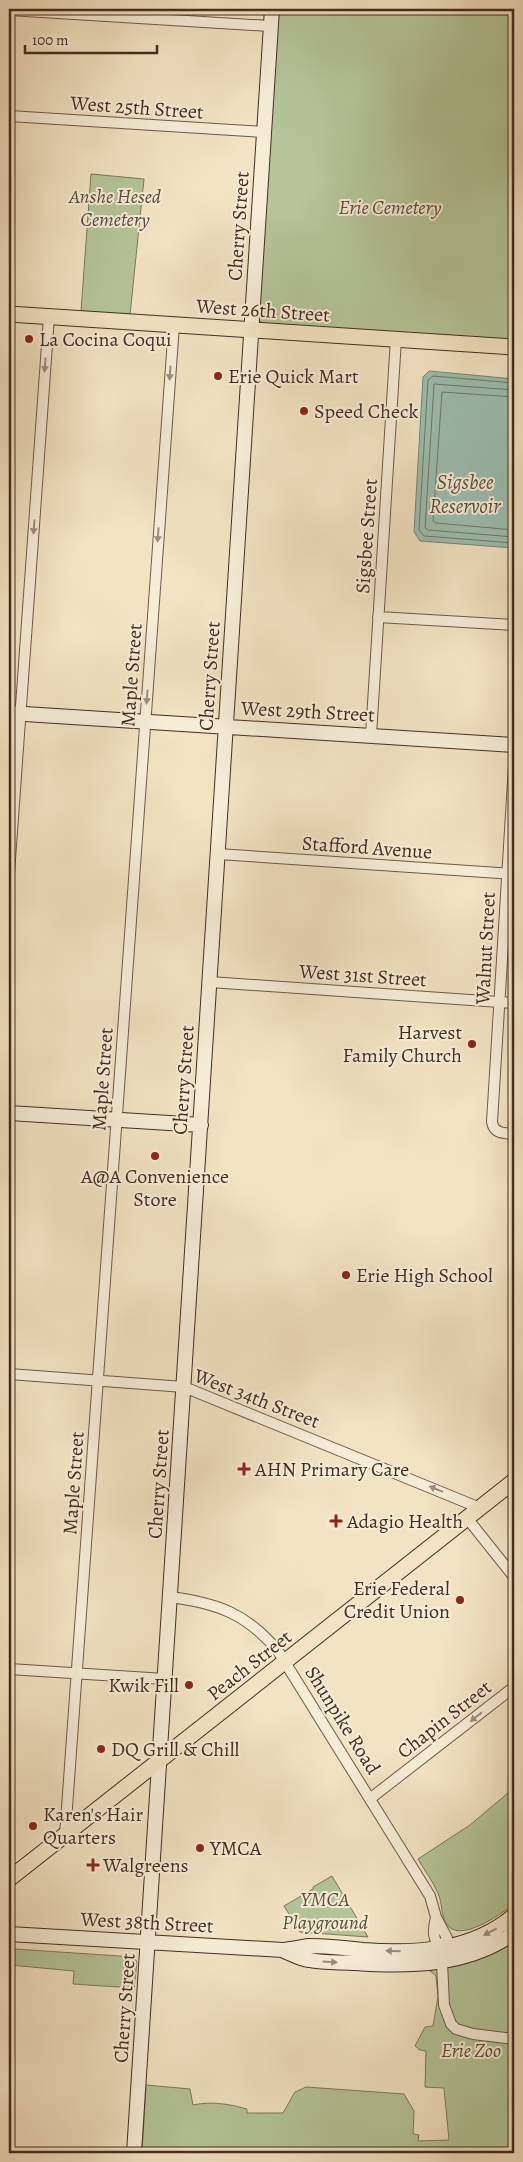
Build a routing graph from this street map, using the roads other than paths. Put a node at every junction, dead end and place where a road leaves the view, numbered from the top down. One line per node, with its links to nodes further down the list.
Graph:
1 (272, 9): 3 (street, Cherry Street)
2 (9, 10): 3 (street)
3 (270, 26): 5 (street, Cherry Street)
4 (9, 116): 5 (street, West 25th Street)
5 (264, 132): 9 (street, Cherry Street)
6 (9, 314): 7 (main road, West 26th Street)
7 (49, 317): 8 (main road, West 26th Street); 14 (street, one-way to 14)
8 (174, 325): 9 (main road, West 26th Street); 15 (street, Maple Street, one-way to 15)
9 (251, 330): 10 (main road, West 26th Street); 16 (street, Cherry Street)
10 (396, 339): 11 (main road, West 26th Street); 12 (street, Sigsbee Street)
11 (514, 346)
12 (378, 617): 13 (street); 17 (street, Sigsbee Street)
13 (514, 625)
14 (14, 713): 15 (street, West 29th Street); 21 (street)
15 (145, 721): 16 (street, West 29th Street); 27 (street, Maple Street)
16 (226, 727): 17 (street, West 29th Street); 20 (street, Cherry Street)
17 (371, 735): 18 (street, West 29th Street)
18 (514, 745)
19 (514, 765): 22 (street, Walnut Street)
20 (218, 854): 22 (street, Stafford Avenue); 23 (street, Cherry Street)
21 (9, 873)
22 (510, 874): 24 (street, Walnut Street)
23 (210, 982): 24 (street, West 31st Street); 28 (street, Cherry Street)
24 (499, 1002): 25 (street, West 31st Street); 29 (street, Walnut Street)
25 (514, 1003)
26 (9, 1113): 27 (street)
27 (116, 1120): 28 (street); 31 (street, Maple Street)
28 (201, 1125): 32 (street, Cherry Street)
29 (514, 1134)
30 (9, 1374): 31 (street, West 34th Street)
31 (98, 1380): 32 (street, West 34th Street); 40 (street, Maple Street)
32 (184, 1387): 34 (street, West 34th Street, one-way to 32); 37 (street, Cherry Street)
33 (514, 1481): 34 (main road, Peach Street)
34 (480, 1508): 35 (main road, Peach Street)
35 (467, 1518): 36 (street); 38 (main road, Peach Street)
36 (514, 1577)
37 (170, 1597): 38 (street, Shunpike Road); 41 (street, Cherry Street)
38 (286, 1662): 43 (main road, Peach Street); 44 (street, Shunpike Road)
39 (9, 1669): 40 (street)
40 (77, 1674): 41 (street); 45 (street, Maple Street)
41 (165, 1679): 43 (street, Cherry Street)
42 (514, 1687): 44 (street, Chapin Street, one-way to 44)
43 (160, 1760): 45 (main road, Peach Street); 50 (street, Cherry Street)
44 (371, 1798): 51 (street, Shunpike Road)
45 (65, 1835): 46 (main road, Peach Street)
46 (9, 1880)
47 (514, 1916): 52 (street, West 38th Street, one-way to 52)
48 (514, 1932): 52 (street, West 38th Street)
49 (9, 1934): 50 (street, West 38th Street)
50 (148, 1942): 53 (street, West 38th Street); 56 (street, Cherry Street)
51 (442, 1948): 52 (street, West 38th Street); 53 (street, West 38th Street, one-way to 53); 54 (street, Shunpike Road)
52 (466, 1949): 54 (street, West 38th Street)
53 (283, 1950): 54 (street, West 38th Street, one-way to 54)
54 (442, 1962): 55 (street, Shunpike Road)
55 (514, 2039)
56 (134, 2153)

